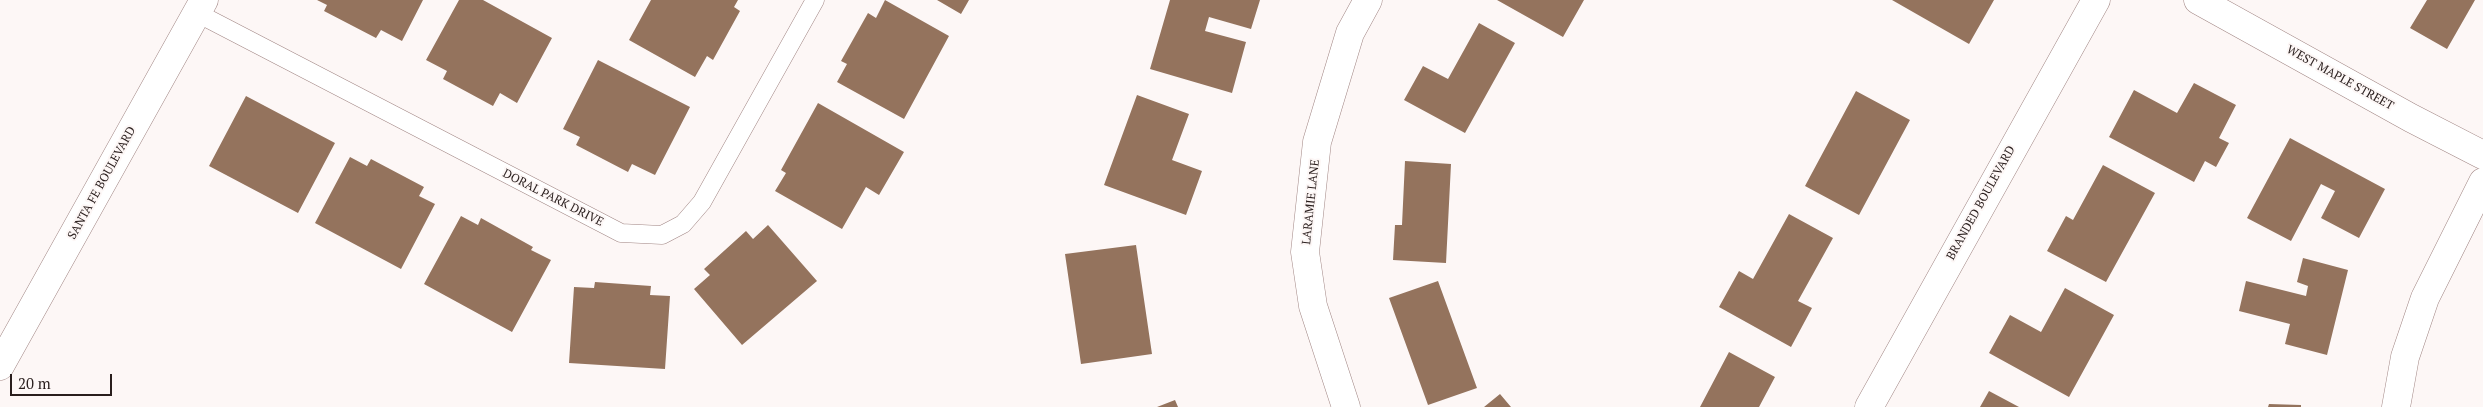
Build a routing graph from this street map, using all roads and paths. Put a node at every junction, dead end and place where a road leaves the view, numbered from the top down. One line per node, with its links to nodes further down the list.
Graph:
1 (814, 0): 5 (lane, DORAL PARK DRIVE)
2 (1368, 0): 9 (street, LARAMIE LANE)
3 (2096, 0): 10 (street, BRANDED BOULEVARD)
4 (2198, 0): 6 (street, WEST MAPLE STREET)
5 (200, 6): 8 (street, SANTA FE BOULEVARD)
6 (2483, 155)
7 (2483, 182): 11 (street)
8 (0, 366)
9 (1346, 407)
10 (1868, 407)
11 (2396, 407)

